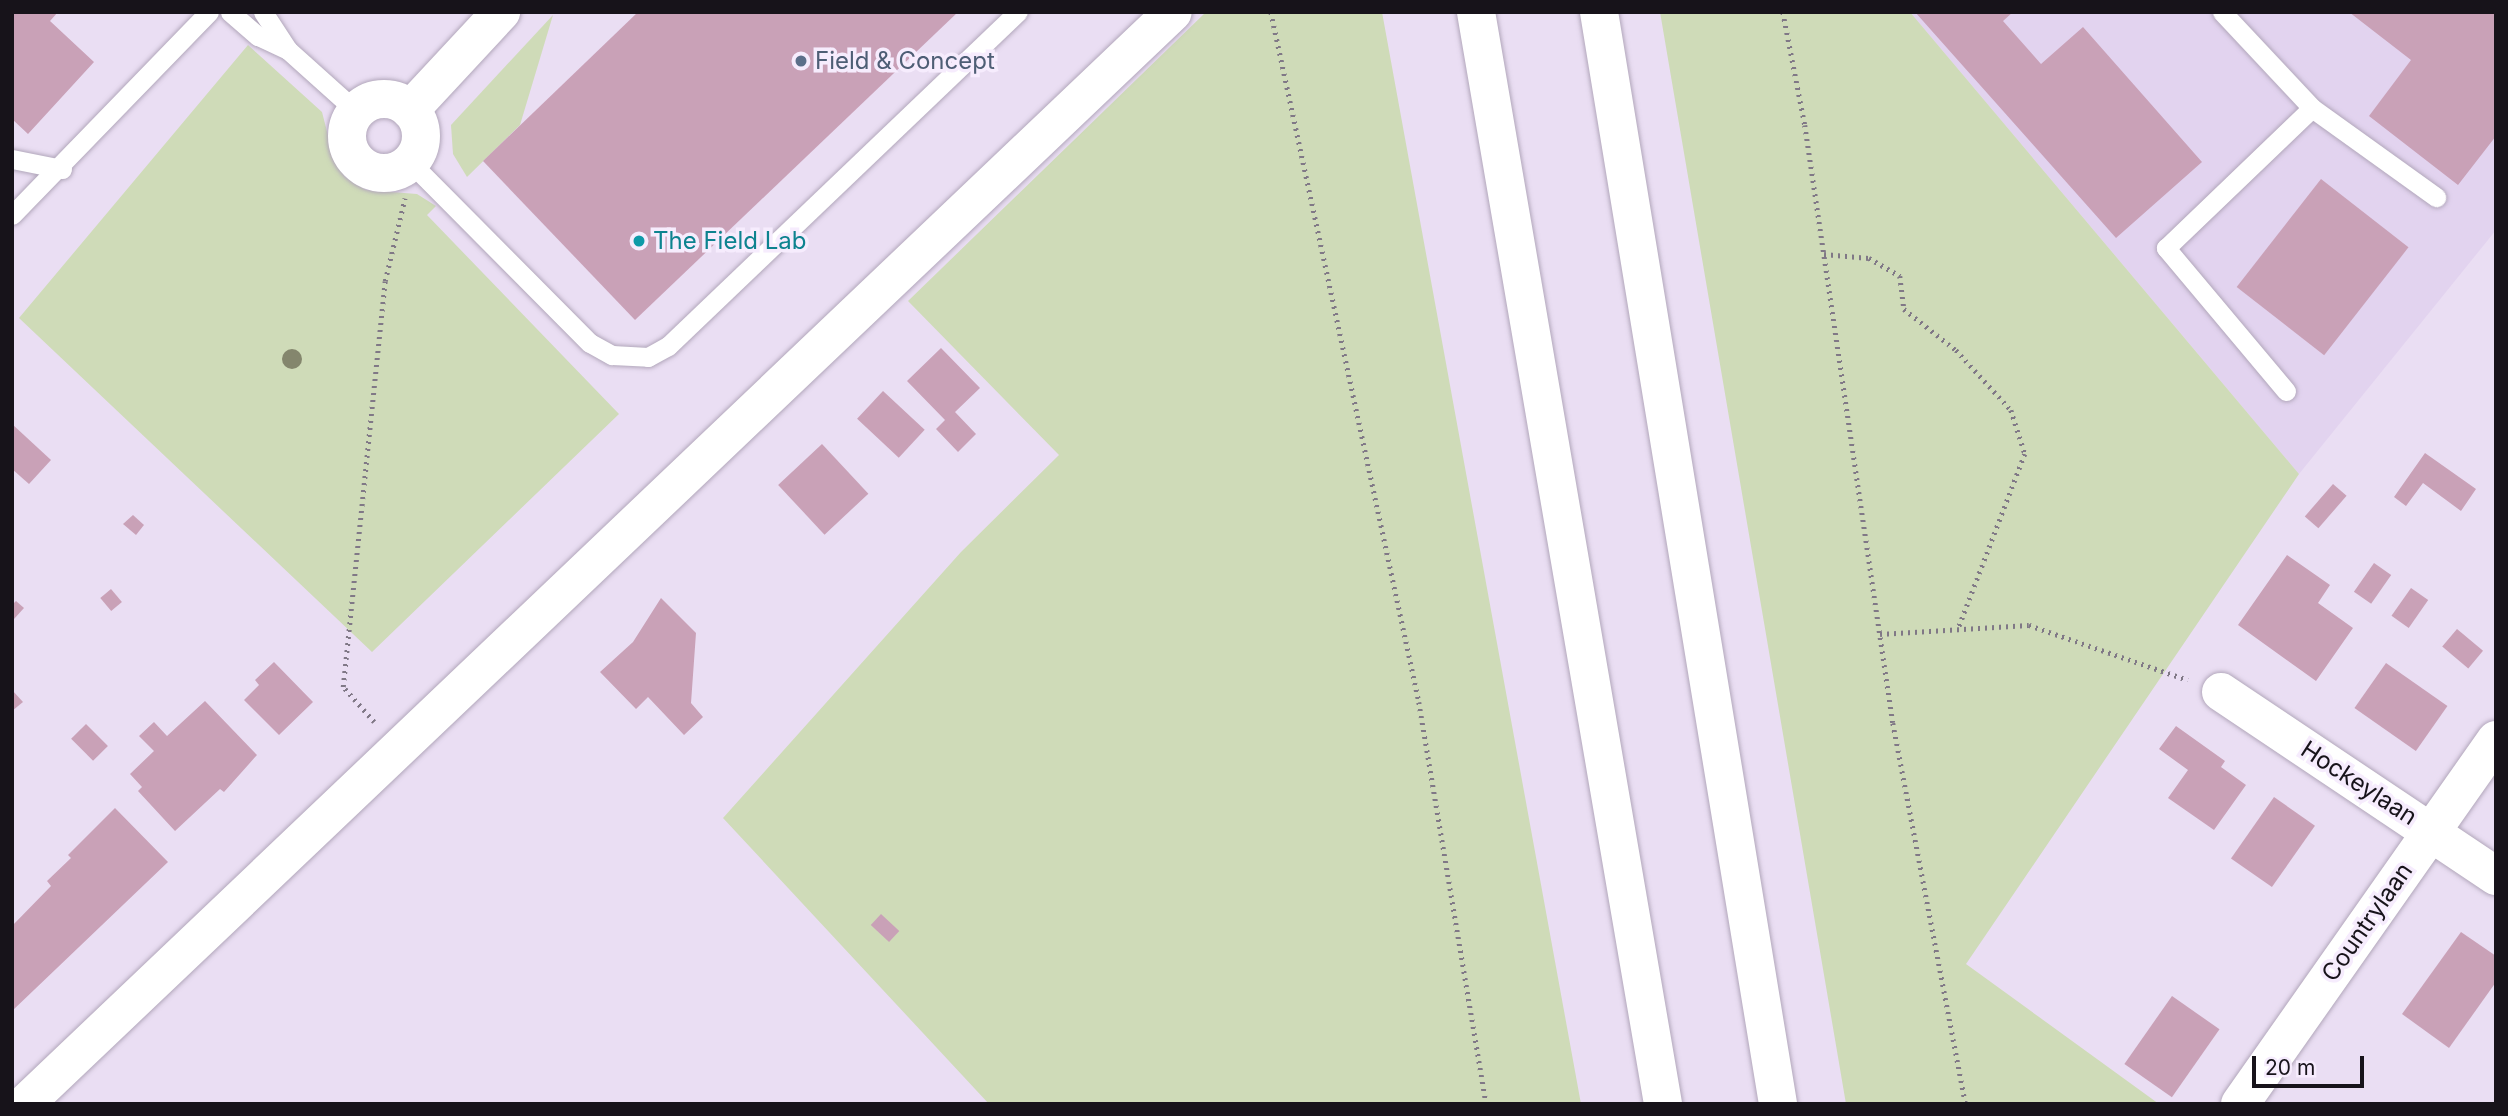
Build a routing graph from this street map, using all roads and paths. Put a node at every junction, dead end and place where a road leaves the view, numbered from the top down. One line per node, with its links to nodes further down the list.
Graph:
1 (209, 12): 18 (lane)
2 (230, 12): 12 (lane)
3 (263, 12): 12 (lane)
4 (501, 12): 14 (main road)
5 (1018, 12): 17 (lane)
6 (1172, 12): 30 (main road)
7 (1271, 12): 31 (path)
8 (1476, 12): 32 (main road)
9 (1599, 12): 33 (main road)
10 (1783, 12): 21 (path)
11 (2222, 12): 13 (lane)
12 (288, 50): 15 (lane)
13 (2312, 108): 19 (lane); 22 (lane)
14 (410, 110): 15 (main road); 17 (main road)
15 (356, 111): 17 (main road)
16 (12, 159): 18 (lane)
17 (407, 164): 26 (path)
18 (62, 169): 20 (lane)
19 (2436, 197)
20 (12, 215)
21 (1824, 253): 23 (path); 24 (path)
22 (2286, 391)
23 (1958, 629): 24 (path); 25 (path)
24 (1880, 634): 34 (path)
25 (2221, 692): 28 (main road, Hockeylaan)
26 (377, 725)
27 (2496, 740): 28 (main road, Countrylaan)
28 (2431, 830): 29 (main road, Hockeylaan); 35 (main road, Countrylaan)
29 (2496, 876)
30 (25, 1104)
31 (1486, 1104)
32 (1663, 1104)
33 (1778, 1104)
34 (1966, 1104)
35 (2240, 1104)

